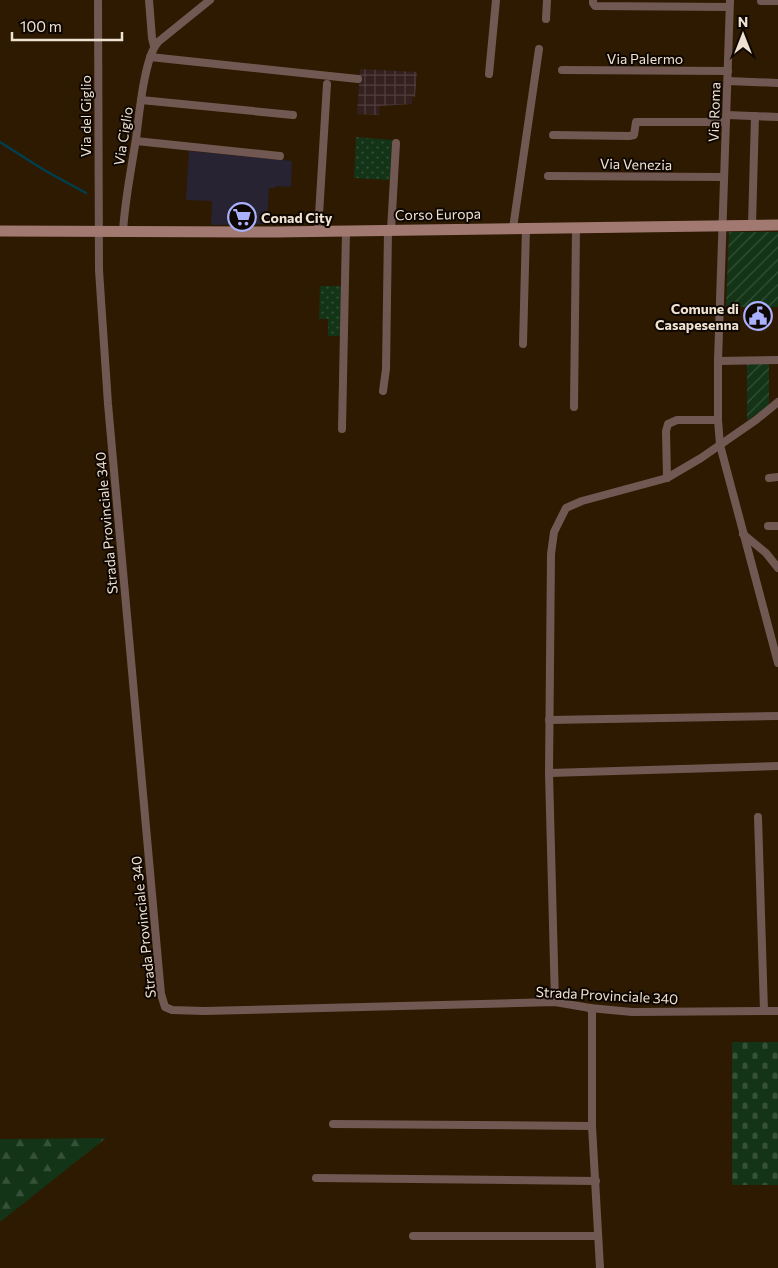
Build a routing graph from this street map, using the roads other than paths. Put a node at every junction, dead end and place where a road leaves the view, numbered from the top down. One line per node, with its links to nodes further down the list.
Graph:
1 (98, 0): 40 (street, Via del Giglio)
2 (149, 0): 11 (street, Via Ciglio)
3 (210, 0): 11 (street)
4 (496, 0): 16 (street)
5 (547, 0): 10 (street)
6 (593, 0): 9 (street)
7 (761, 1): 8 (street)
8 (778, 1)
9 (730, 3): 15 (street, Via Roma)
10 (546, 19)
11 (154, 46): 13 (street, Via Ciglio)
12 (539, 49): 35 (street)
13 (150, 57): 17 (street); 21 (street, Via Ciglio)
14 (562, 70): 15 (street, Via Palermo)
15 (728, 71): 18 (street, Via Roma)
16 (489, 74)
17 (358, 79)
18 (728, 81): 19 (street); 25 (street, Via Roma)
19 (778, 83)
20 (328, 84): 42 (street)
21 (141, 100): 22 (street); 27 (street, Via Ciglio)
22 (293, 115)
23 (755, 116): 24 (street); 25 (street); 32 (street)
24 (778, 117)
25 (726, 119): 26 (street); 31 (street, Via Roma)
26 (553, 135)
27 (136, 141): 29 (street); 41 (street, Via Ciglio)
28 (396, 144): 38 (street)
29 (280, 156)
30 (548, 176): 31 (street, Via Venezia)
31 (724, 178): 34 (street, Via Roma)
32 (752, 225): 33 (street, Corso Europa); 34 (street, Corso Europa)
33 (778, 225)
34 (722, 226): 37 (street, Corso Europa); 45 (street, Via Roma)
35 (513, 228): 36 (street, Corso Europa); 38 (street, Corso Europa)
36 (526, 228): 37 (street, Corso Europa); 44 (street)
37 (576, 228): 49 (street)
38 (390, 230): 43 (street, Corso Europa); 47 (street)
39 (0, 231): 40 (street, Corso Europa)
40 (98, 231): 41 (street, Corso Europa); 66 (street, Strada Provinciale 340)
41 (123, 231): 42 (street, Corso Europa)
42 (318, 231): 43 (street, Corso Europa)
43 (346, 231): 51 (street)
44 (523, 344)
45 (718, 360): 46 (street); 50 (street, Via Roma)
46 (778, 360)
47 (383, 391)
48 (778, 402): 52 (street)
49 (574, 407)
50 (718, 420): 52 (street, Via Roma); 54 (street)
51 (342, 430)
52 (720, 444): 54 (street); 58 (street, Via Roma)
53 (778, 477): 55 (street)
54 (667, 478): 62 (street)
55 (769, 478)
56 (768, 526): 57 (street)
57 (778, 526)
58 (743, 534): 59 (street); 60 (street, Via Roma)
59 (778, 568)
60 (778, 663)
61 (778, 716): 62 (street)
62 (549, 720): 64 (street)
63 (778, 766): 64 (street)
64 (549, 773): 66 (street)
65 (758, 817): 69 (street)
66 (555, 1002): 67 (street, Strada Provinciale 340)
67 (590, 1008): 69 (street, Strada Provinciale 340); 71 (street)
68 (778, 1010): 69 (street, Strada Provinciale 340)
69 (764, 1011)
70 (333, 1124): 71 (street)
71 (592, 1126): 73 (street)
72 (316, 1178): 73 (street)
73 (596, 1181): 75 (street)
74 (413, 1236): 75 (street)
75 (598, 1236): 76 (street)
76 (600, 1268)

